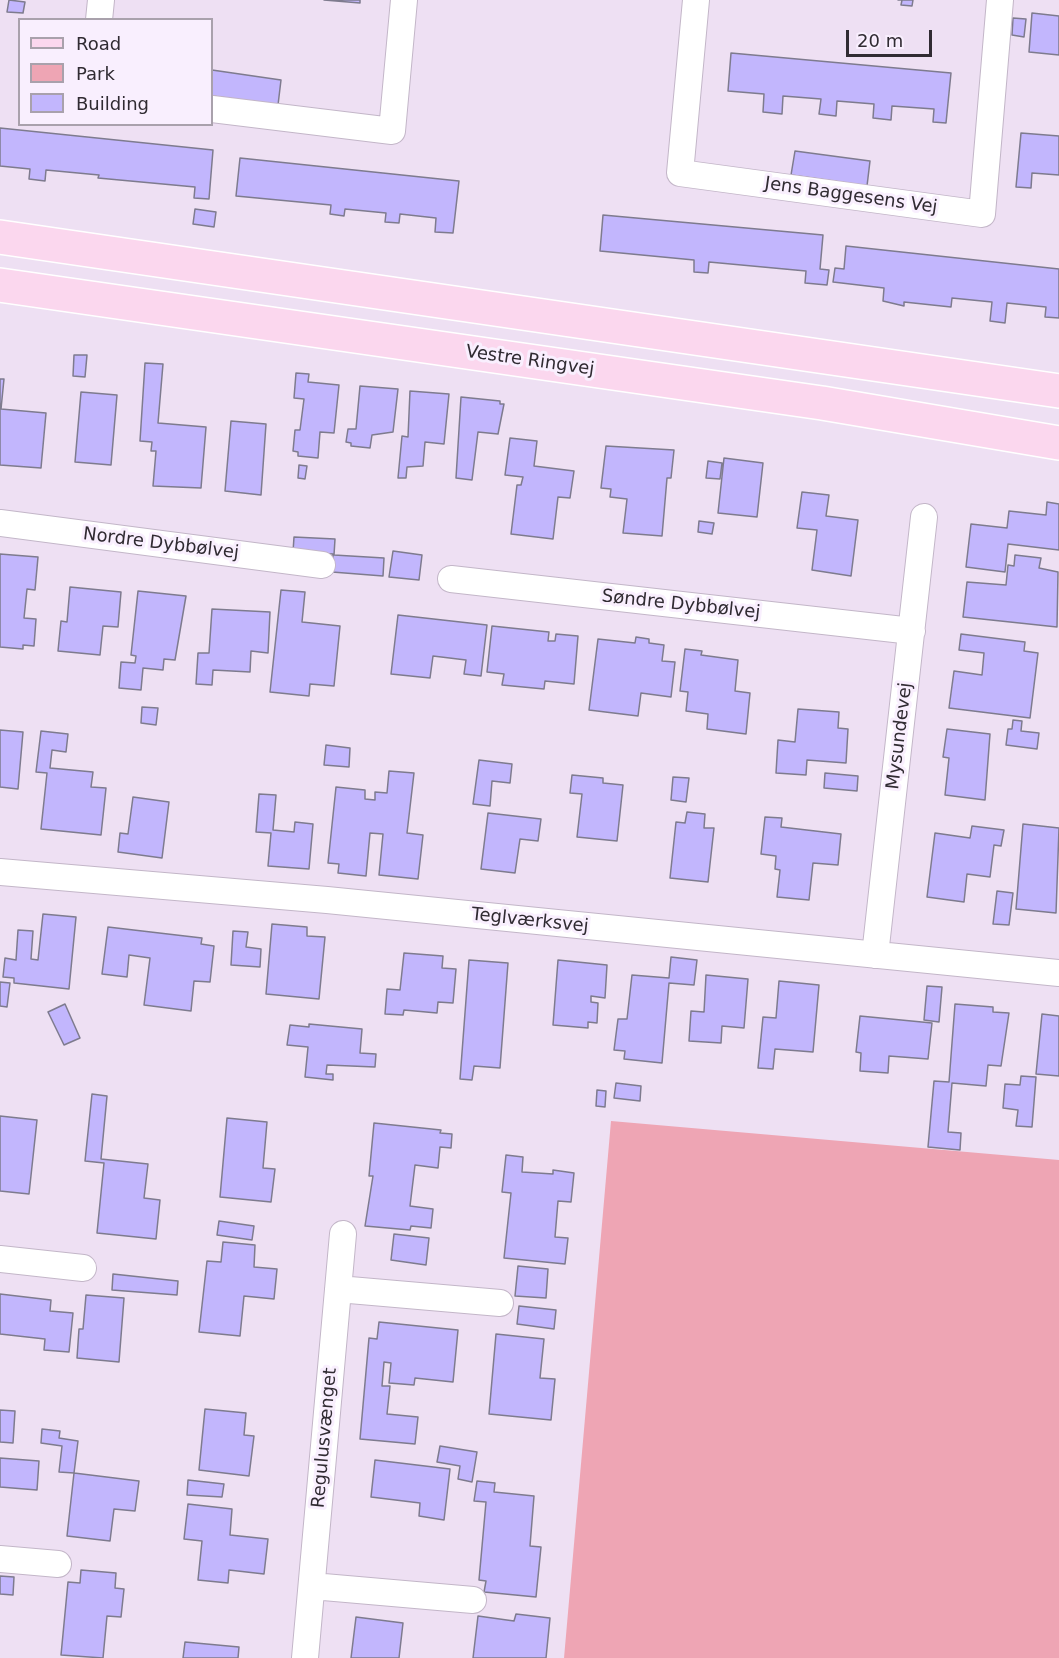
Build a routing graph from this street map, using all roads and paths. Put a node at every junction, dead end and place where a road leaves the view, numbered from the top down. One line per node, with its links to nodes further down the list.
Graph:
1 (101, 0): 5 (street)
2 (404, 0): 6 (street)
3 (696, 0): 4 (street, Jens Baggesens Vej)
4 (1000, 0)
5 (99, 18)
6 (213, 109)
7 (0, 237): 9 (main road)
8 (0, 285): 10 (main road, Vestre Ringvej)
9 (1059, 391)
10 (1059, 443)
11 (924, 517): 15 (street, Mysundevej)
12 (0, 523): 13 (street, Nordre Dybbølvej)
13 (322, 565)
14 (451, 579): 15 (street, Søndre Dybbølvej)
15 (912, 630): 17 (street, Mysundevej)
16 (0, 872): 17 (street, Teglværksvej)
17 (874, 955): 18 (street, Teglværksvej)
18 (1059, 973)
19 (344, 1234): 22 (street, Regulusvænget)
20 (0, 1259): 21 (street)
21 (83, 1268)
22 (338, 1289): 23 (street); 26 (street, Regulusvænget)
23 (500, 1303)
24 (0, 1559): 25 (street)
25 (58, 1564)
26 (312, 1586): 27 (street); 28 (street, Regulusvænget)
27 (472, 1600)
28 (305, 1658)

